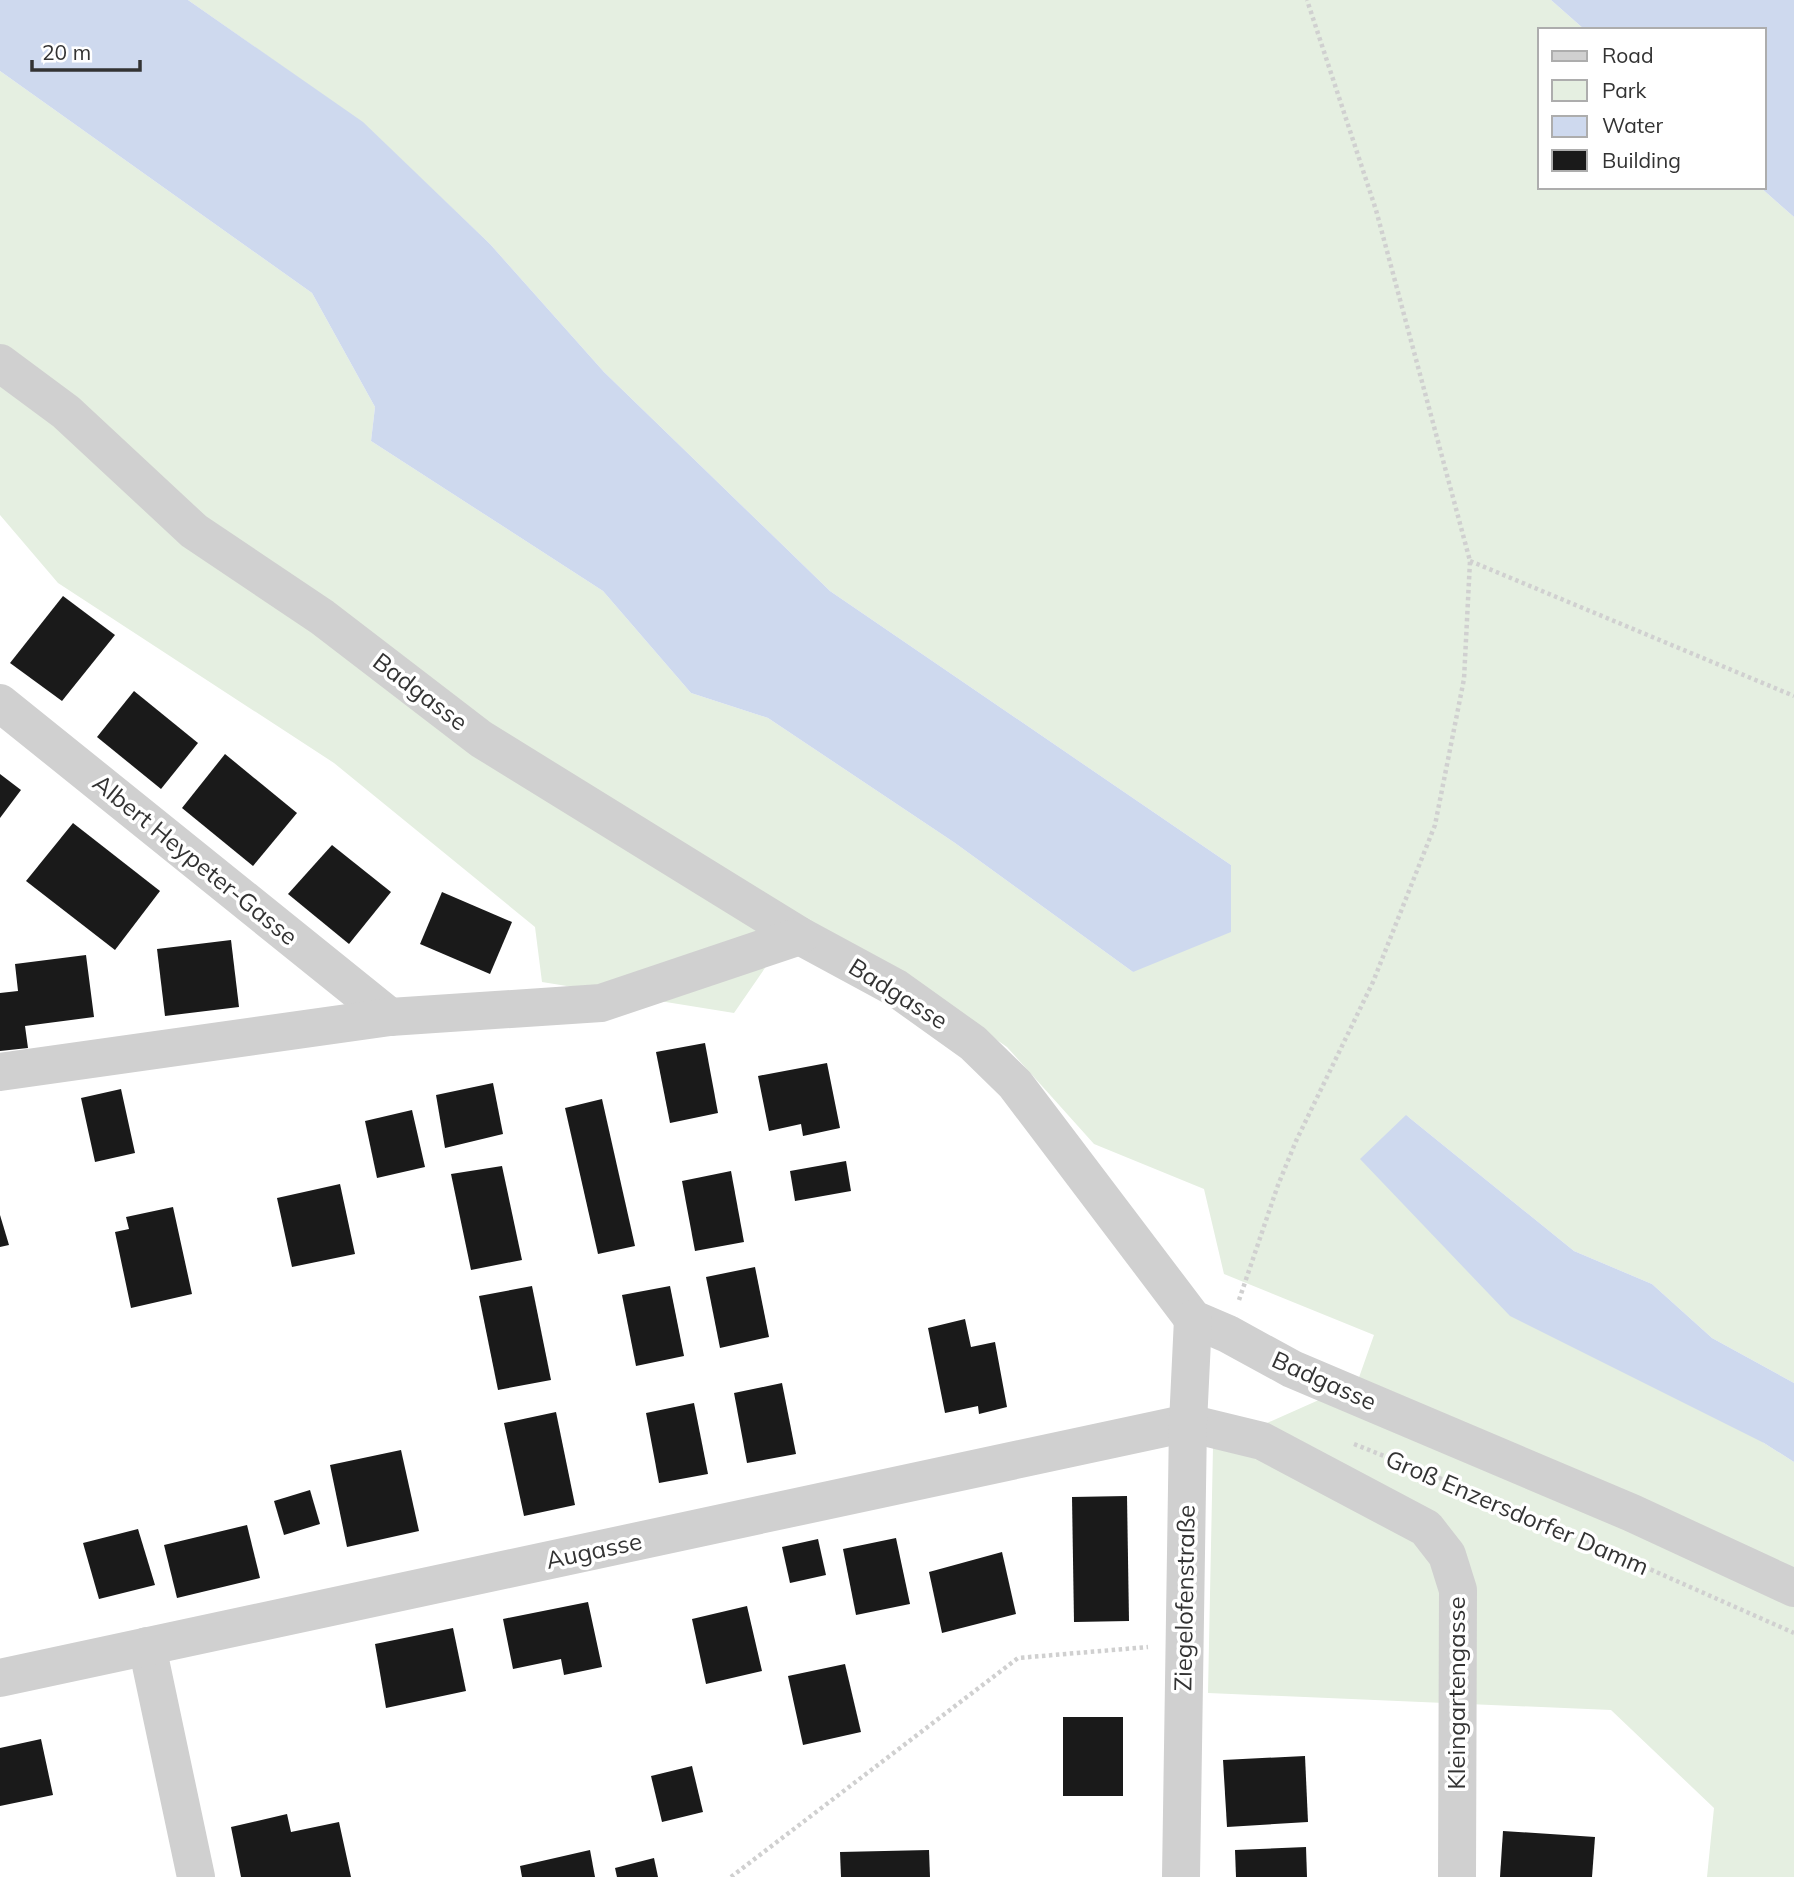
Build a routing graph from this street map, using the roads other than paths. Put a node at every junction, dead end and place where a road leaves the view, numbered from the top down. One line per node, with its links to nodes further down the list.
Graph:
1 (0, 363): 3 (street, Badgasse)
2 (0, 703): 4 (street, Albert Heypeter-Gasse)
3 (800, 936): 4 (street); 6 (street, Badgasse)
4 (390, 1017): 5 (street)
5 (0, 1072)
6 (1193, 1319): 7 (street, Ziegelofenstraße); 8 (street, Badgasse)
7 (1188, 1423): 9 (street, Augasse); 12 (street, Ziegelofenstraße); 13 (street, Kleingartengasse)
8 (1794, 1588)
9 (147, 1646): 10 (street, Augasse); 11 (street)
10 (0, 1678)
11 (196, 1877)
12 (1181, 1877)
13 (1457, 1877)

